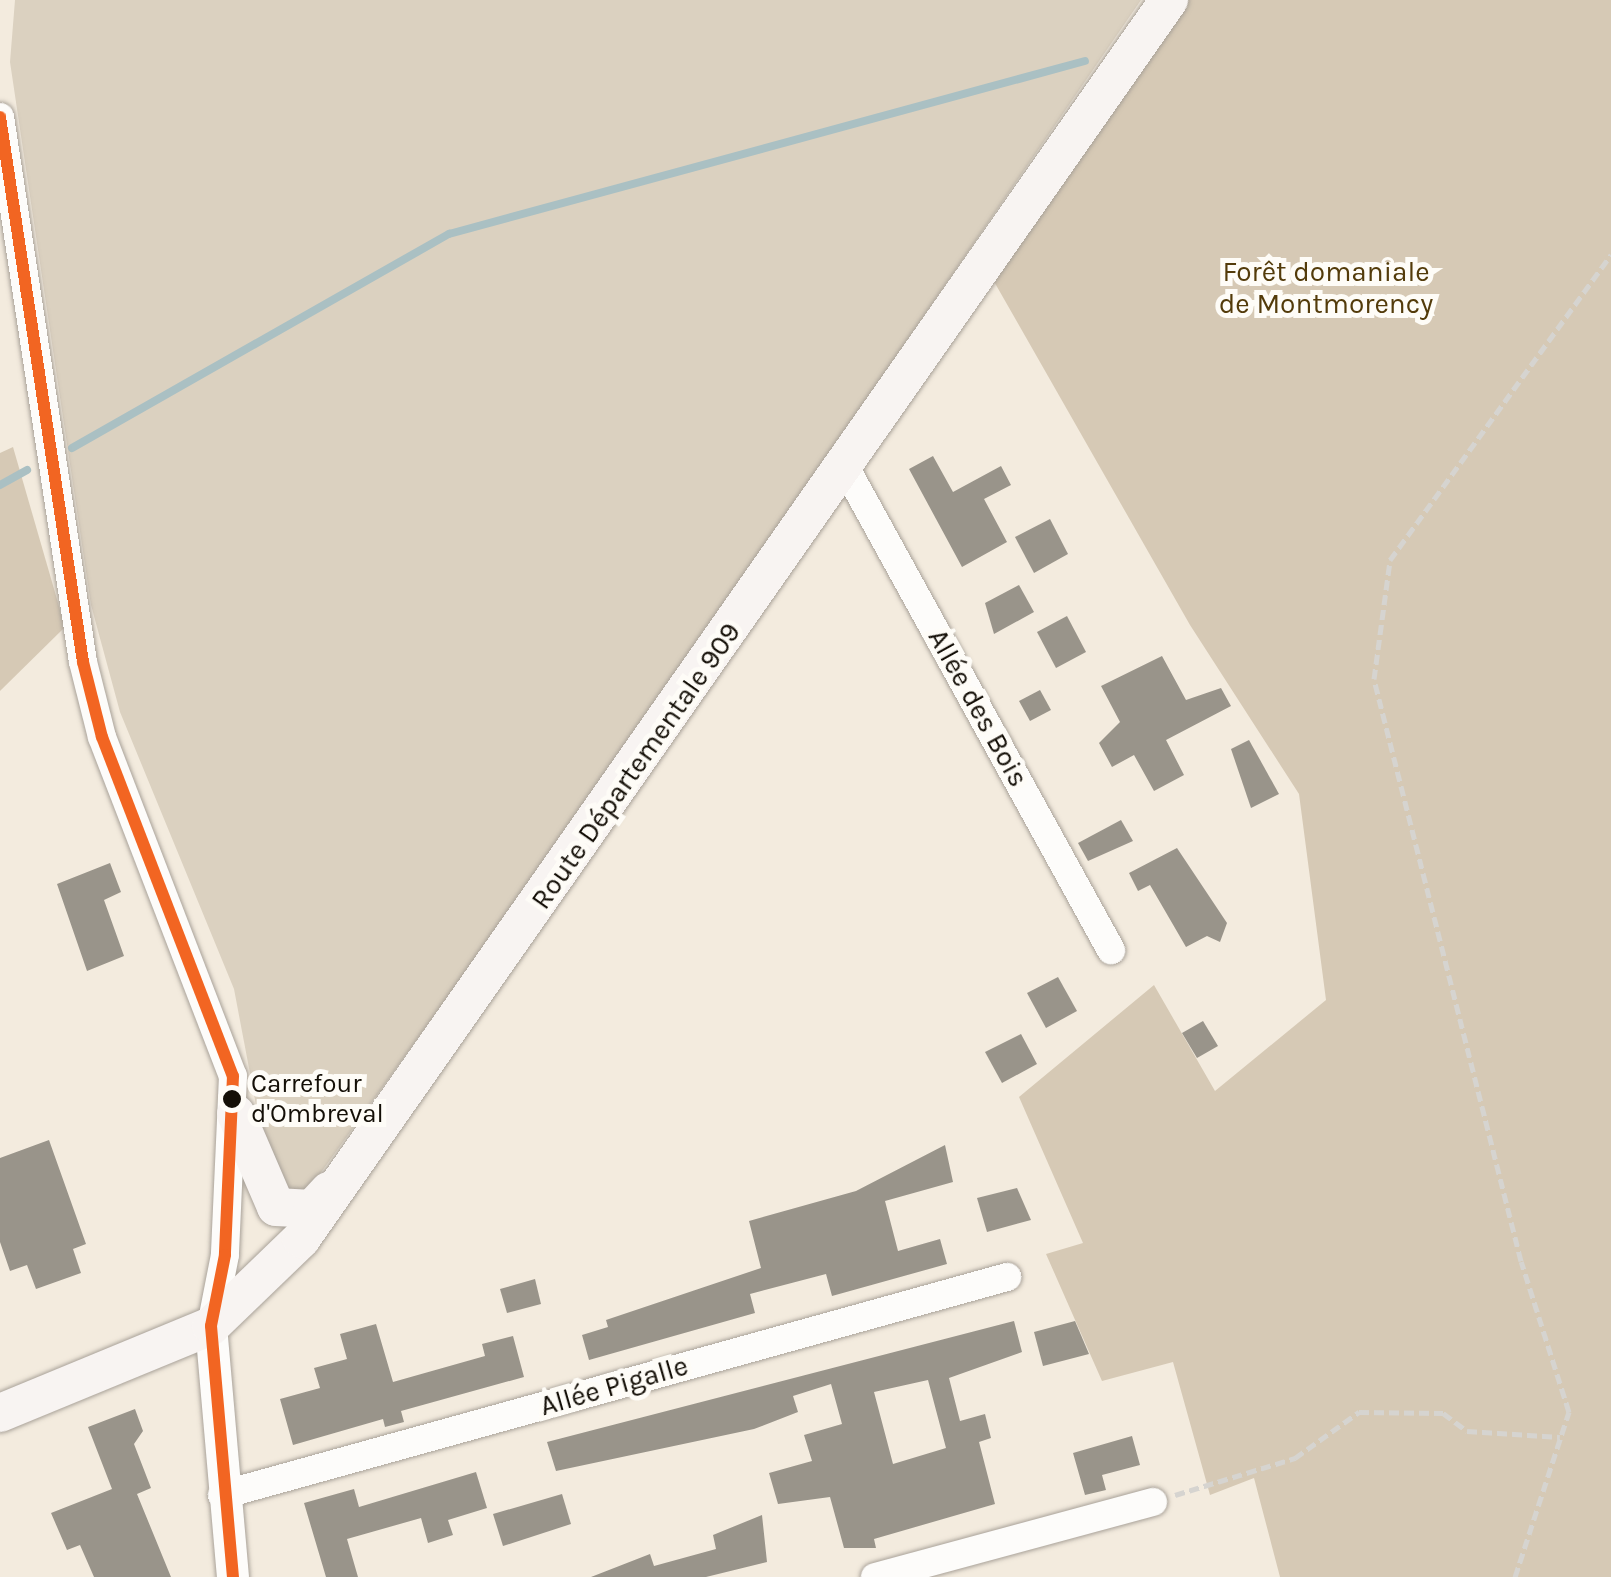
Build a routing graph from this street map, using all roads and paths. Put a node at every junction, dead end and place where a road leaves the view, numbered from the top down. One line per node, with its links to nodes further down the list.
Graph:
1 (1170, 0): 4 (main road, Route Départementale 909)
2 (0, 117): 6 (street)
3 (1611, 255): 11 (path)
4 (844, 465): 5 (street, Allée des Bois); 7 (main road, Route Départementale 909)
5 (1111, 950)
6 (236, 1114): 7 (main road); 9 (street)
7 (369, 1150): 9 (main road, Route Départementale 909)
8 (1007, 1276): 12 (street, Allée Pigalle)
9 (210, 1326): 10 (main road, Route Départementale 909); 12 (street)
10 (0, 1413)
11 (1560, 1437): 13 (path); 16 (path)
12 (222, 1495): 14 (street)
13 (1153, 1502): 15 (street)
14 (233, 1577)
15 (875, 1577)
16 (1515, 1577)

